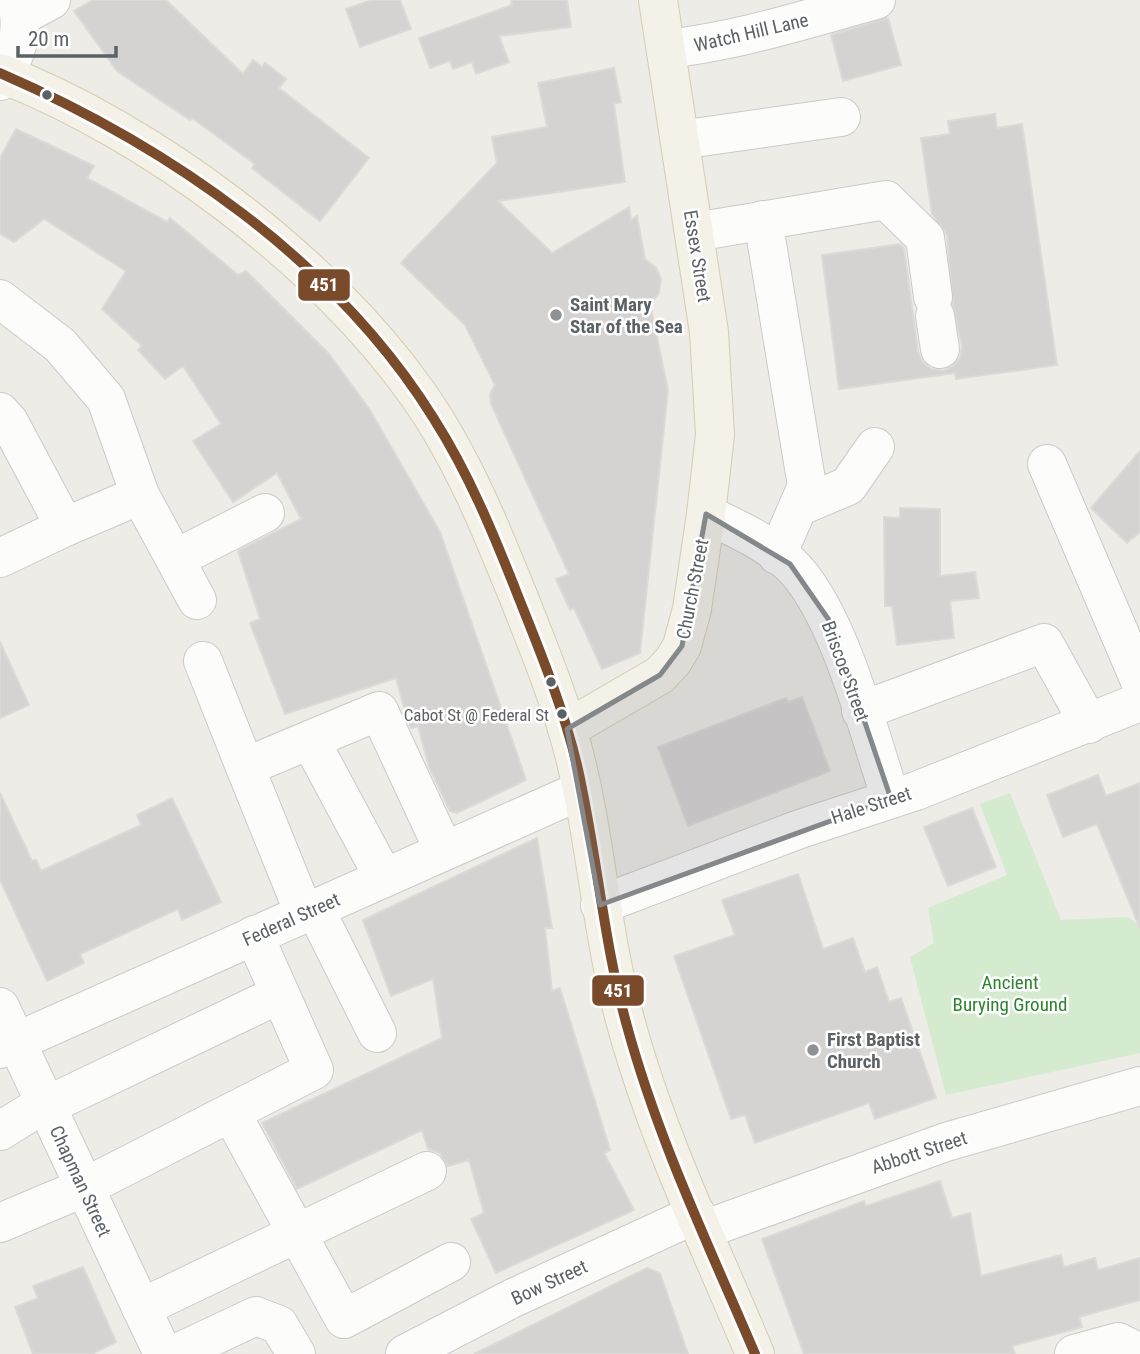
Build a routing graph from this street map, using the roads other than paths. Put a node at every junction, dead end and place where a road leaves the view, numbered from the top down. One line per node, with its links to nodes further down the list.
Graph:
1 (658, 0): 4 (main road, Essex Street)
2 (876, 0): 4 (street, Watch Hill Lane)
3 (29, 5): 5 (street)
4 (666, 49): 7 (main road, Essex Street)
5 (2, 76): 29 (main road)
6 (841, 117): 7 (street)
7 (680, 140): 9 (main road, Essex Street)
8 (763, 220): 9 (street); 11 (street); 16 (street)
9 (695, 232): 18 (main road, Essex Street)
10 (0, 299): 15 (street)
11 (936, 321)
12 (0, 412): 19 (street)
13 (875, 447): 16 (street)
14 (1047, 464): 25 (street)
15 (140, 495): 19 (street); 22 (street)
16 (798, 507): 20 (street)
17 (265, 513): 22 (street)
18 (706, 514): 20 (street, Briscoe Street); 29 (main road, Church Street)
19 (65, 527): 21 (street)
20 (777, 555): 27 (street, Briscoe Street)
21 (0, 558)
22 (175, 559): 23 (street)
23 (197, 600)
24 (203, 661): 31 (street)
25 (1140, 681)
26 (1140, 702): 28 (street, Hale Street)
27 (861, 711): 28 (street); 33 (street, Briscoe Street)
28 (1089, 724): 33 (street, Hale Street)
29 (567, 729): 32 (main road)
30 (310, 740): 31 (street); 34 (street); 35 (street)
31 (245, 767): 37 (street)
32 (582, 790): 34 (street, Federal Street); 36 (main road)
33 (891, 799): 36 (street, Hale Street)
34 (444, 851): 35 (street, Federal Street)
35 (384, 878): 37 (street, Federal Street)
36 (600, 905): 49 (main road)
37 (309, 911): 38 (street, Federal Street); 41 (street)
38 (254, 935): 39 (street); 42 (street, Federal Street)
39 (280, 994): 44 (street); 45 (street)
40 (0, 1007): 42 (street, Chapman Street)
41 (377, 1033)
42 (8, 1045): 44 (street, Chapman Street)
43 (1140, 1086): 49 (street, Abbott Street)
44 (46, 1105): 46 (street); 48 (street, Chapman Street)
45 (231, 1113): 48 (street); 51 (street)
46 (0, 1131)
47 (427, 1171): 51 (street)
48 (85, 1187): 50 (street); 53 (street, Chapman Street)
49 (699, 1222): 58 (street, Bow Street); 59 (main road)
50 (0, 1223)
51 (295, 1234): 52 (street); 53 (street)
52 (451, 1262)
53 (141, 1308): 55 (street, Chapman Street)
54 (1140, 1353): 60 (street)
55 (163, 1354)
56 (175, 1354): 57 (street)
57 (296, 1354)
58 (405, 1354)
59 (755, 1354)
60 (1074, 1354)

